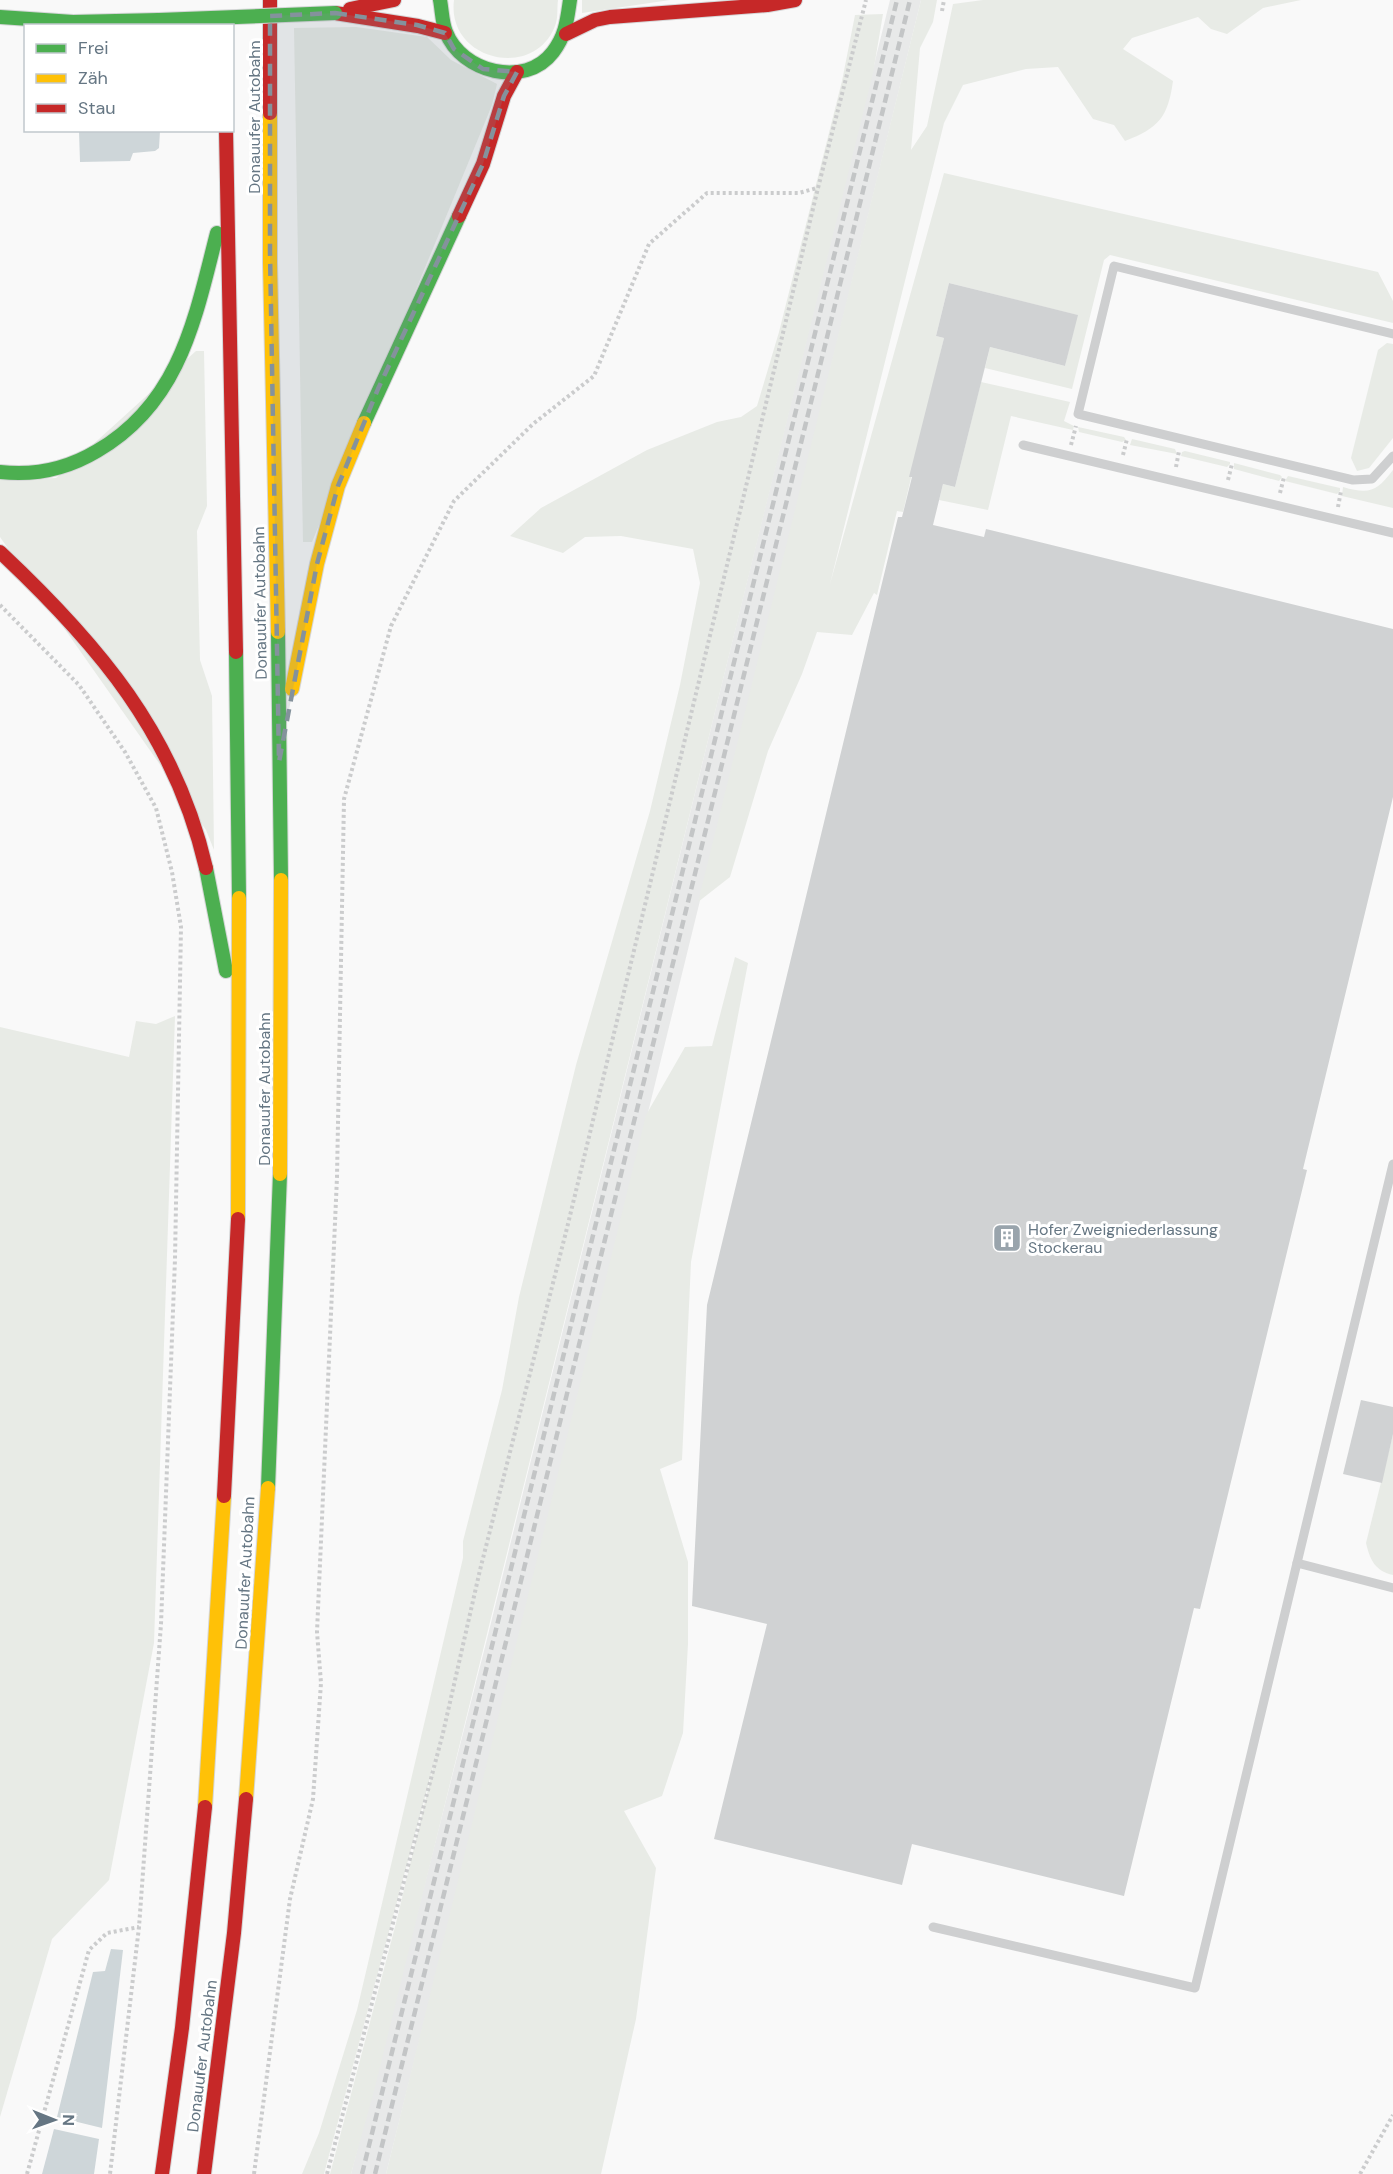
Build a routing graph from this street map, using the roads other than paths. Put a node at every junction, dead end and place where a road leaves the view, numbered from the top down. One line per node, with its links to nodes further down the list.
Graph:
1 (223, 0): 11 (main road)
2 (270, 0): 23 (main road, Donauufer Autobahn)
3 (394, 0): 7 (main road)
4 (440, 0): 12 (main road)
5 (570, 0): 13 (main road)
6 (795, 0): 13 (main road)
7 (335, 13): 9 (main road, bridge); 12 (main road)
8 (0, 17): 9 (main road)
9 (74, 22): 10 (main road)
10 (65, 24)
11 (224, 24)
12 (445, 33): 14 (main road)
13 (566, 34): 14 (main road)
14 (517, 72): 23 (main road)
15 (226, 132): 16 (main road, Donauufer Autobahn)
16 (227, 191): 20 (main road); 24 (main road, Donauufer Autobahn)
17 (1393, 334): 19 (lane)
18 (1023, 445): 21 (lane)
19 (1393, 456)
20 (0, 472)
21 (1393, 533)
22 (0, 552): 24 (main road)
23 (279, 762): 30 (main road, Donauufer Autobahn)
24 (239, 1022): 29 (main road, Donauufer Autobahn)
25 (1393, 1164): 26 (lane)
26 (1297, 1563): 27 (lane); 28 (lane)
27 (1393, 1588)
28 (933, 1927)
29 (162, 2174)
30 (204, 2174)

